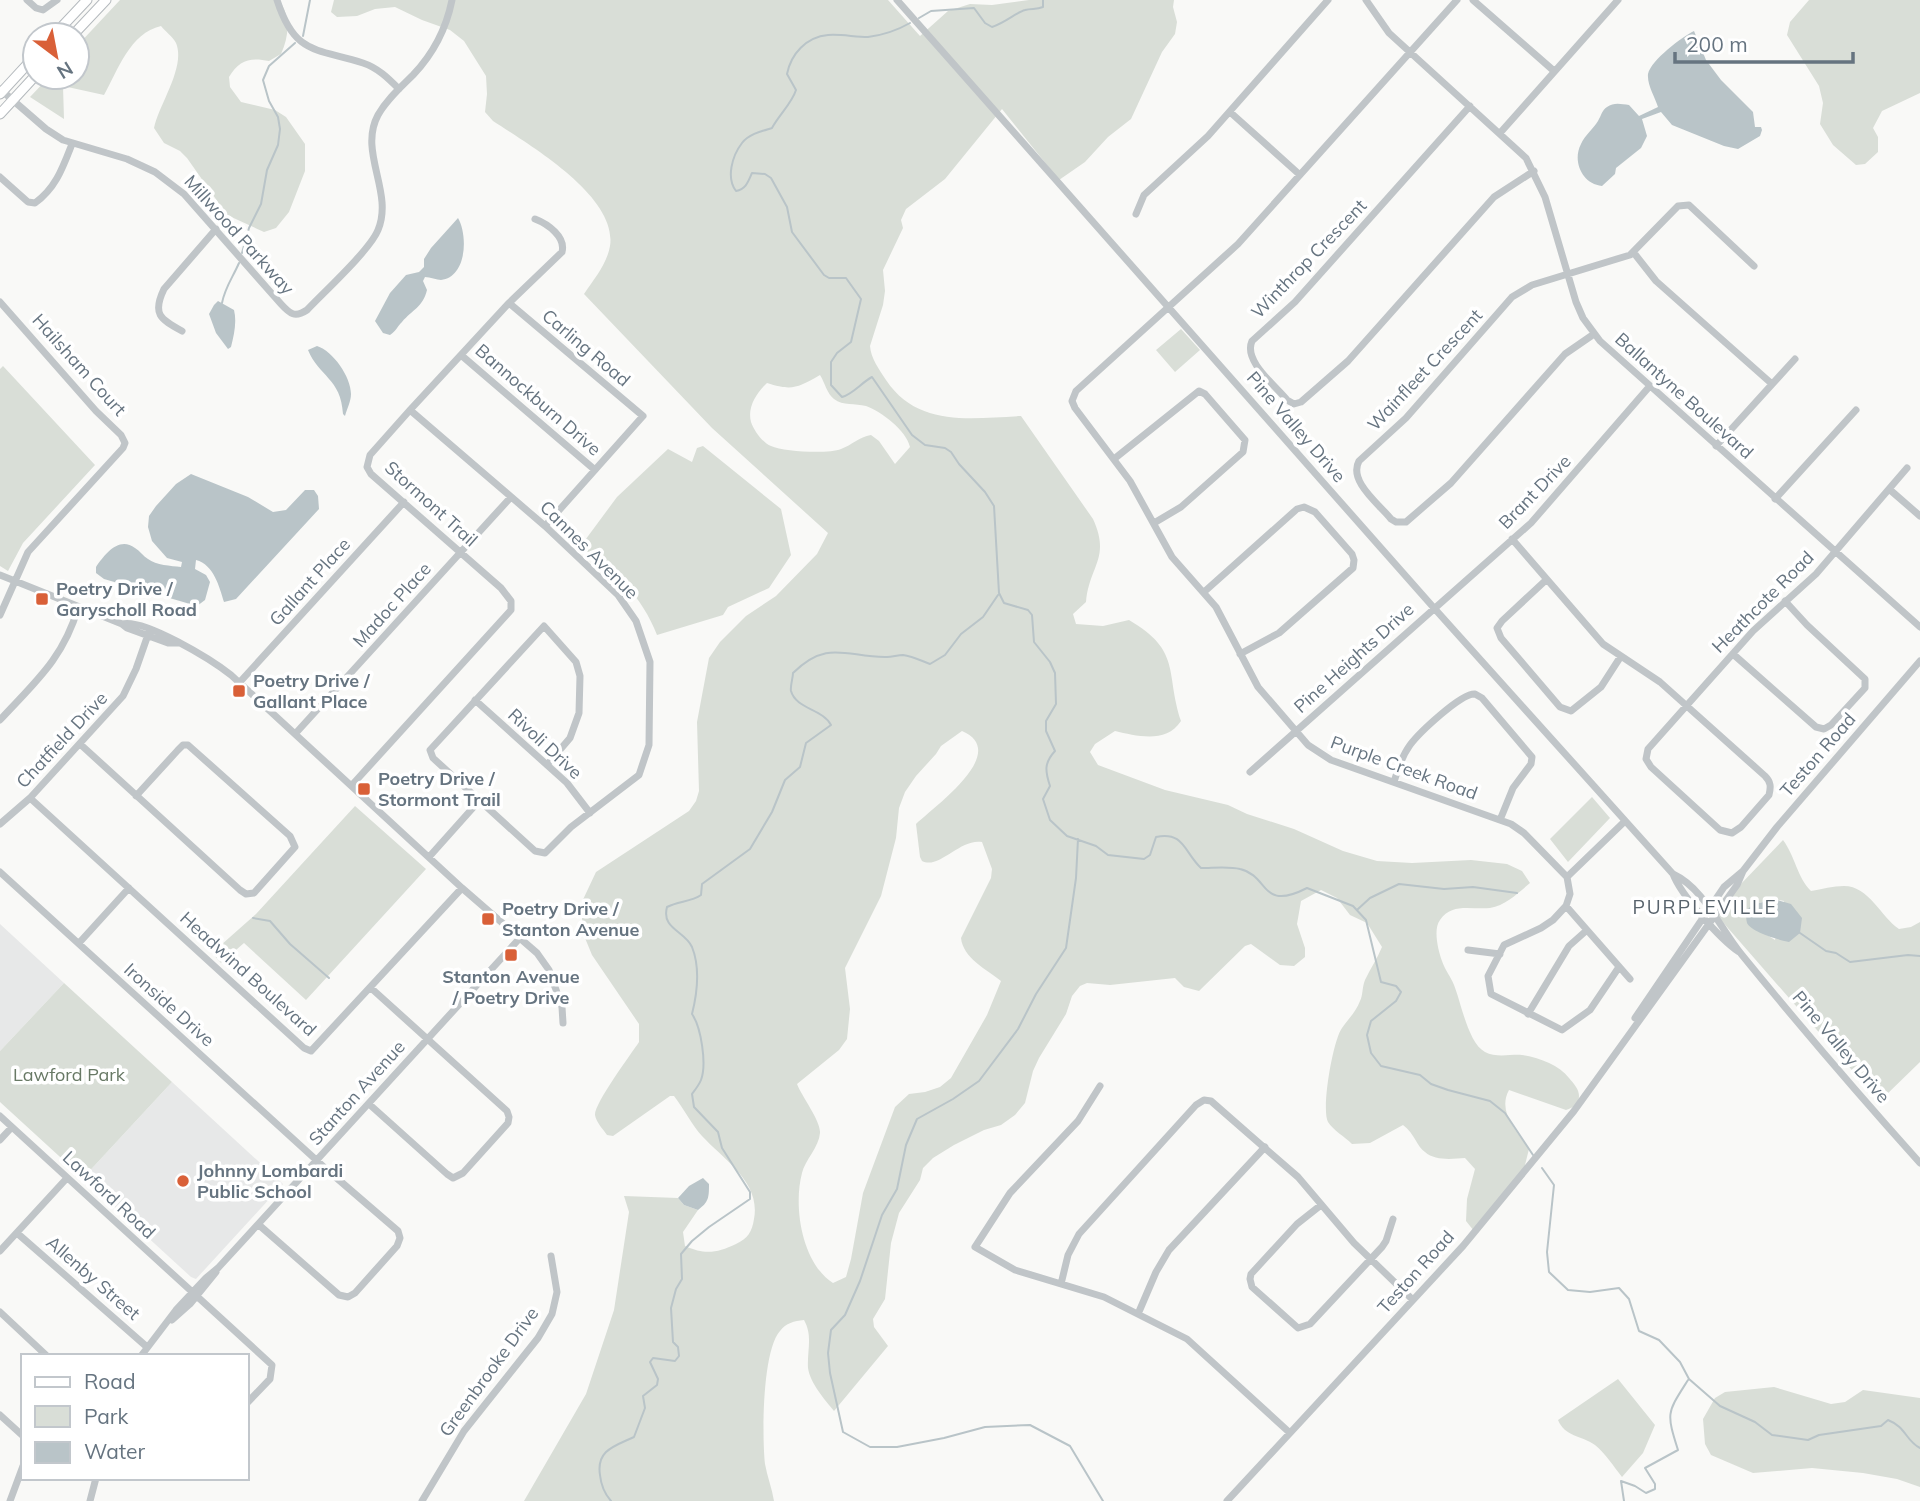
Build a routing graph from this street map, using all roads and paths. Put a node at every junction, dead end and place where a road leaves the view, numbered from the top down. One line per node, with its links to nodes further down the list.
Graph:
1 (27, 0): 2 (street)
2 (57, 0)
3 (87, 0): 13 (main road)
4 (106, 0): 14 (main road)
5 (277, 0): 18 (street)
6 (452, 0): 18 (street, Millwood Parkway)
7 (897, 0): 38 (street, Pine Valley Drive)
8 (1328, 0): 23 (street)
9 (1366, 0): 15 (street, Ballantyne Boulevard)
10 (1457, 0): 15 (street)
11 (1474, 0): 17 (street)
12 (1618, 0): 17 (street)
13 (67, 21)
14 (86, 21)
15 (1409, 52): 22 (street, Ballantyne Boulevard); 28 (street)
16 (21, 71): 20 (main road)
17 (1554, 71): 25 (street)
18 (399, 89): 32 (street, Millwood Parkway)
19 (21, 91): 21 (main road)
20 (1, 92): 21 (street, Millwood Parkway)
21 (13, 100): 24 (main road); 26 (street, Millwood Parkway)
22 (1471, 106): 25 (street, Ballantyne Boulevard); 27 (street, Winthrop Crescent)
23 (1230, 112): 28 (street); 30 (street)
24 (0, 114)
25 (1500, 133): 27 (street, Ballantyne Boulevard)
26 (72, 144): 29 (street); 32 (street, Millwood Parkway)
27 (1534, 171): 35 (street, Ballantyne Boulevard)
28 (1300, 175): 38 (street)
29 (0, 177)
30 (1136, 214)
31 (536, 219): 37 (street, Stormont Trail)
32 (216, 229): 41 (street)
33 (1634, 253): 34 (street); 35 (street); 45 (street)
34 (1754, 266)
35 (1567, 275): 42 (street, Ballantyne Boulevard); 42 (street, Wainfleet Crescent)
36 (0, 302): 39 (street, Hailsham Court)
37 (509, 303): 43 (street, Stormont Trail); 52 (street, Carling Road)
38 (1170, 307): 50 (street, Purple Creek Road); 69 (street, Pine Valley Drive)
39 (8, 310): 40 (street); 65 (street, Hailsham Court)
40 (0, 317)
41 (182, 331)
42 (1594, 334): 46 (street, Ballantyne Boulevard)
43 (461, 355): 47 (street, Stormont Trail); 52 (street, Bannockburn Drive)
44 (1795, 359): 45 (street)
45 (1772, 384): 49 (street)
46 (1649, 387): 49 (street, Ballantyne Boulevard); 60 (street, Brant Drive)
47 (410, 410): 54 (street, Cannes Avenue); 56 (street, Stormont Trail)
48 (1856, 410): 55 (street)
49 (1716, 446): 55 (street, Ballantyne Boulevard)
50 (1114, 459): 58 (street, Purple Creek Road); 58 (street)
51 (1907, 468): 53 (street, Heathcote Road)
52 (596, 470): 59 (street)
53 (1889, 489): 57 (street); 62 (street, Heathcote Road)
54 (511, 497): 59 (street, Cannes Avenue); 61 (street, Madoc Place)
55 (1775, 499): 62 (street, Ballantyne Boulevard)
56 (404, 502): 61 (street, Stormont Trail); 77 (street, Gallant Place)
57 (1920, 516)
58 (1154, 523): 66 (street, Purple Creek Road)
59 (545, 526): 91 (street, Cannes Avenue)
60 (1512, 539): 64 (street); 69 (street, Brant Drive)
61 (461, 552): 82 (street, Madoc Place); 87 (street, Stormont Trail)
62 (1834, 552): 67 (street, Heathcote Road); 71 (street, Ballantyne Boulevard)
63 (0, 575): 65 (street)
64 (1546, 580): 75 (street); 75 (street)
65 (13, 582): 68 (street); 70 (street)
66 (1204, 592): 73 (street, Purple Creek Road); 73 (street)
67 (1785, 601): 74 (street, Heathcote Road); 74 (street)
68 (78, 608): 72 (street); 80 (street)
69 (1434, 608): 81 (street, Pine Heights Drive); 93 (street, Pine Valley Drive)
70 (0, 615)
71 (1920, 627)
72 (149, 632): 77 (street); 83 (street, Chatfield Drive)
73 (1240, 654): 81 (street, Purple Creek Road)
74 (1732, 654): 79 (street, Heathcote Road)
75 (1620, 656): 79 (street)
76 (1920, 662): 96 (street, Teston Road)
77 (239, 683): 82 (street)
78 (475, 700): 84 (street, Rivoli Drive); 84 (street); 90 (street, Cannes Avenue)
79 (1686, 706): 79 (street)
80 (0, 720)
81 (1296, 731): 85 (street, Pine Heights Drive); 86 (street, Purple Creek Road)
82 (295, 734): 87 (street)
83 (80, 744): 88 (street); 89 (street, Chatfield Drive)
84 (547, 765): 91 (street, Rivoli Drive)
85 (1250, 772)
86 (1394, 782): 92 (street, Purple Creek Road); 92 (street)
87 (352, 785): 95 (street)
88 (136, 796): 88 (street)
89 (30, 798): 94 (street, Chatfield Drive); 99 (street, Headwind Boulevard)
90 (479, 801): 91 (street, Cannes Avenue); 95 (street)
91 (590, 813)
92 (1500, 820): 98 (street, Purple Creek Road)
93 (1624, 822): 98 (street); 102 (street, Pine Valley Drive)
94 (0, 824)
95 (429, 857): 100 (street)
96 (1743, 871): 102 (street, Teston Road); 103 (street, Teston Road)
97 (0, 872): 106 (street, Ironside Drive)
98 (1567, 877): 101 (street)
99 (129, 888): 106 (street); 111 (street, Headwind Boulevard)
100 (462, 888): 105 (street); 111 (street, Headwind Boulevard)
101 (1566, 906): 104 (street); 108 (street)
102 (1706, 911): 103 (street, Pine Valley Drive); 115 (street, Teston Road)
103 (1711, 919): 115 (street, Teston Road); 123 (street, Pine Valley Drive)
104 (1587, 930): 109 (street); 112 (street)
105 (519, 939): 113 (street); 114 (street, Stanton Avenue)
106 (79, 943): 122 (street, Ironside Drive)
107 (1468, 950): 108 (street)
108 (1500, 954): 112 (street)
109 (1619, 967): 110 (street); 112 (street)
110 (1630, 979)
111 (371, 988): 114 (street)
112 (1528, 1014)
113 (563, 1023)
114 (427, 1040): 117 (street, Stanton Avenue); 117 (street)
115 (1615, 1054): 134 (street, Teston Road)
116 (1100, 1086): 132 (street)
117 (369, 1104): 122 (street, Stanton Avenue)
118 (0, 1116): 119 (street, Lawford Road)
119 (12, 1127): 120 (street); 124 (street, Lawford Road)
120 (0, 1140)
121 (1265, 1147): 125 (street); 132 (street); 136 (street)
122 (317, 1161): 127 (street, Stanton Avenue); 127 (street, Ironside Drive)
123 (1920, 1163)
124 (67, 1178): 128 (street); 133 (street, Lawford Road)
125 (1321, 1205): 131 (street); 131 (street)
126 (1393, 1219): 131 (street)
127 (258, 1225): 133 (street, Stanton Avenue)
128 (18, 1233): 129 (street); 137 (street, Allenby Street)
129 (0, 1251)
130 (551, 1256): 148 (street, Greenbrooke Drive)
131 (1369, 1258): 134 (street)
132 (1061, 1284): 136 (street)
133 (195, 1294): 137 (street, Stanton Avenue); 140 (street, Lawford Road)
134 (1413, 1300): 142 (street, Teston Road)
135 (0, 1312): 138 (street)
136 (1138, 1314): 142 (street)
137 (147, 1347): 139 (street, Stanton Avenue)
138 (45, 1354)
139 (142, 1354)
140 (248, 1403)
141 (0, 1415): 143 (street)
142 (1290, 1433): 149 (street, Teston Road)
143 (21, 1434)
144 (21, 1471): 146 (street)
145 (95, 1480): 147 (street)
146 (10, 1501)
147 (90, 1501)
148 (422, 1501)
149 (1227, 1501)

